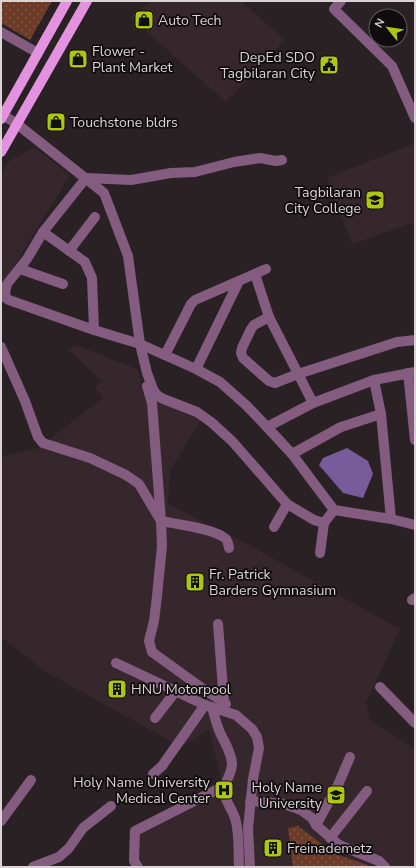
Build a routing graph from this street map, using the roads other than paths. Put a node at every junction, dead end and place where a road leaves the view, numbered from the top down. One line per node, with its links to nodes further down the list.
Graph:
1 (67, 1): 5 (main road)
2 (87, 1): 8 (main road)
3 (341, 1): 7 (street)
4 (2, 34): 5 (street)
5 (38, 53): 6 (main road)
6 (2, 117): 8 (street)
7 (415, 118)
8 (17, 124): 9 (main road); 11 (street)
9 (1, 152)
10 (282, 160): 11 (street)
11 (86, 178): 13 (street); 23 (street)
12 (96, 217): 14 (street)
13 (43, 232): 14 (street); 15 (street)
14 (69, 251): 21 (street)
15 (20, 269): 19 (street); 21 (street)
16 (266, 269): 17 (street)
17 (255, 274): 18 (street); 20 (street)
18 (239, 281): 25 (street); 26 (street)
19 (63, 284)
20 (269, 317): 29 (street); 29 (street)
21 (94, 330): 23 (street)
22 (415, 340): 29 (street)
23 (140, 344): 25 (street); 27 (street)
24 (1, 347): 39 (street)
25 (165, 356): 26 (street)
26 (196, 369): 33 (street)
27 (147, 373): 36 (street); 39 (street)
28 (412, 373): 30 (street); 34 (street)
29 (298, 374): 31 (street)
30 (374, 380): 31 (street); 32 (street)
31 (313, 403): 33 (street)
32 (381, 414): 35 (street); 38 (street)
33 (268, 427): 35 (street)
34 (415, 440)
35 (292, 454): 37 (street)
36 (287, 504): 40 (street); 42 (street)
37 (334, 510): 38 (street); 40 (street)
38 (391, 519): 41 (street)
39 (161, 521): 43 (street); 49 (street)
40 (324, 523): 44 (street)
41 (415, 525)
42 (274, 527)
43 (229, 548)
44 (320, 553)
45 (218, 624): 49 (street)
46 (116, 663): 48 (street)
47 (380, 687): 53 (street)
48 (176, 691): 50 (street); 52 (street)
49 (224, 702): 51 (street)
50 (208, 706): 51 (street); 55 (street); 57 (street)
51 (236, 715): 59 (street)
52 (155, 718)
53 (415, 723)
54 (350, 757): 62 (street)
55 (153, 774)
56 (31, 780): 61 (street)
57 (224, 786): 65 (street); 66 (street)
58 (367, 791): 63 (street)
59 (250, 801): 62 (street); 67 (street)
60 (111, 806): 64 (street)
61 (1, 821)
62 (316, 825): 63 (street)
63 (330, 838): 68 (street)
64 (33, 867)
65 (138, 867)
66 (237, 867)
67 (250, 867)
68 (385, 867)

